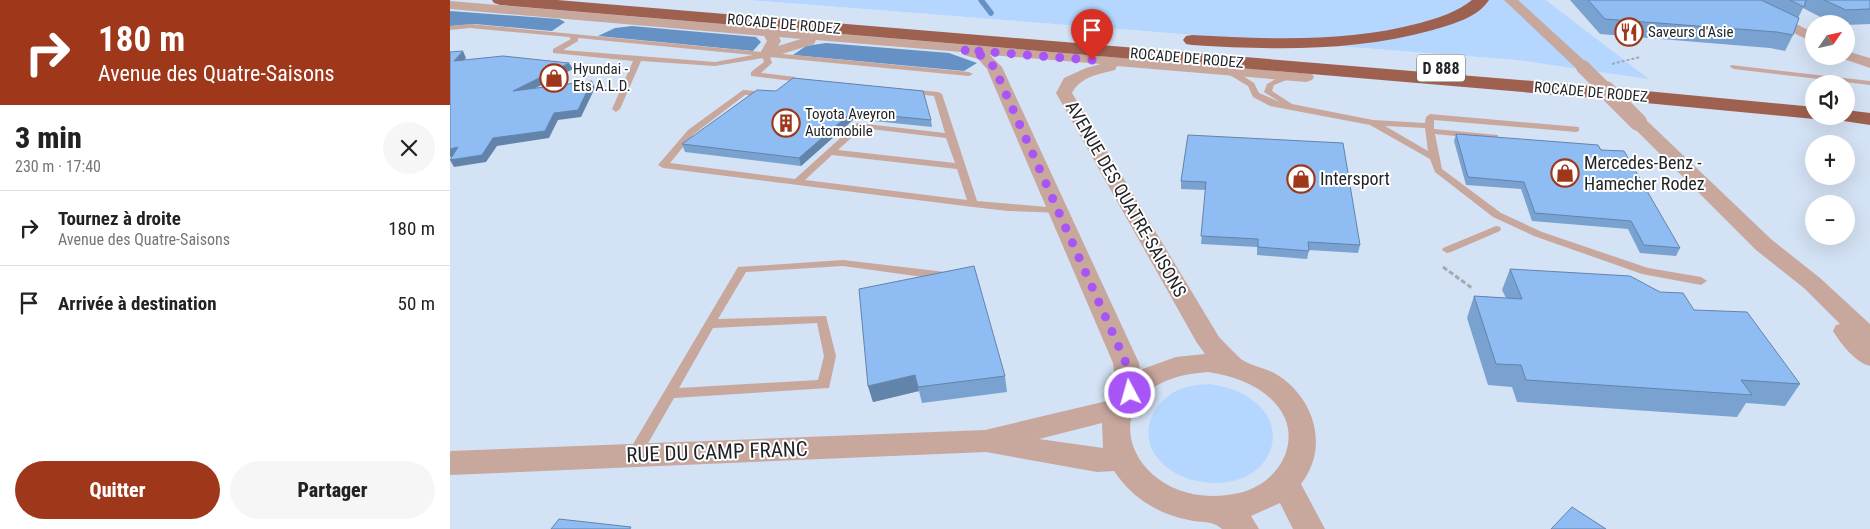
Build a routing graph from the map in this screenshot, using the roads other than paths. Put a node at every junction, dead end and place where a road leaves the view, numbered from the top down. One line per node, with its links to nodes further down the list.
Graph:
1 (500, 0): 31 (highway, ROCADE DE RODEZ / D 888)
2 (614, 0): 13 (highway, ROCADE DE RODEZ / D 888)
3 (1481, 0): 15 (highway)
4 (1510, 0): 23 (street)
5 (1519, 0): 23 (street)
6 (1739, 0): 10 (street)
7 (450, 5): 9 (street, AVENUE DES QUATRE-SAISONS)
8 (450, 28): 11 (lane)
9 (770, 33): 14 (street, AVENUE DES QUATRE-SAISONS); 17 (street)
10 (1805, 34)
11 (571, 35): 17 (lane); 19 (lane)
12 (1120, 36): 13 (highway)
13 (1068, 37): 32 (highway, ROCADE DE RODEZ / D 888)
14 (823, 38): 16 (street, AVENUE DES QUATRE-SAISONS); 17 (street)
15 (1180, 39)
16 (964, 50): 20 (street, AVENUE DES QUATRE-SAISONS); 50 (street, AVENUE DES QUATRE-SAISONS)
17 (766, 55): 19 (lane); 25 (lane); 27 (lane)
18 (1855, 58): 21 (street)
19 (638, 59): 35 (lane)
20 (1129, 63): 24 (street, AVENUE DES QUATRE-SAISONS); 59 (street, AVENUE DES QUATRE-SAISONS)
21 (1870, 63)
22 (1734, 67): 29 (lane)
23 (1583, 68): 52 (street, bridge)
24 (1231, 72): 26 (street, AVENUE DES QUATRE-SAISONS); 33 (lane)
25 (969, 74)
26 (1297, 77): 31 (highway); 33 (lane)
27 (792, 79): 28 (lane); 48 (lane)
28 (802, 80)
29 (1870, 83)
30 (899, 90): 43 (lane)
31 (1593, 92): 37 (highway, ROCADE DE RODEZ / D 888)
32 (1805, 101)
33 (1294, 106): 40 (lane)
34 (1855, 107): 36 (highway)
35 (616, 109)
36 (1870, 109)
37 (1805, 112)
38 (1855, 118): 39 (highway)
39 (1870, 120)
40 (1374, 123): 41 (lane); 46 (lane)
41 (1430, 129): 42 (lane); 44 (lane); 46 (lane)
42 (1576, 129)
43 (950, 136): 45 (lane); 47 (lane)
44 (1507, 138)
45 (830, 152): 47 (lane); 48 (lane)
46 (1434, 158): 55 (lane)
47 (961, 167): 49 (lane)
48 (798, 181): 49 (lane)
49 (973, 204): 50 (lane)
50 (1058, 211): 61 (street, AVENUE DES QUATRE-SAISONS)
51 (1496, 229): 53 (lane)
52 (1764, 245): 57 (street); 58 (street)
53 (1446, 250)
54 (954, 278): 56 (lane)
55 (1701, 280)
56 (709, 324): 60 (lane); 60 (lane)
57 (1870, 338)
58 (1870, 357)
59 (1230, 365): 61 (street); 66 (street)
60 (671, 393): 63 (lane)
61 (1125, 401): 62 (street, RUE DU CAMP FRANC); 64 (street)
62 (985, 441): 63 (street, RUE DU CAMP FRANC); 64 (street, RUE DU CAMP FRANC)
63 (634, 455): 65 (street, RUE DU CAMP FRANC)
64 (1121, 459): 67 (street)
65 (450, 463)
66 (1285, 483): 67 (street); 68 (street)
67 (1233, 519)
68 (1309, 529)

